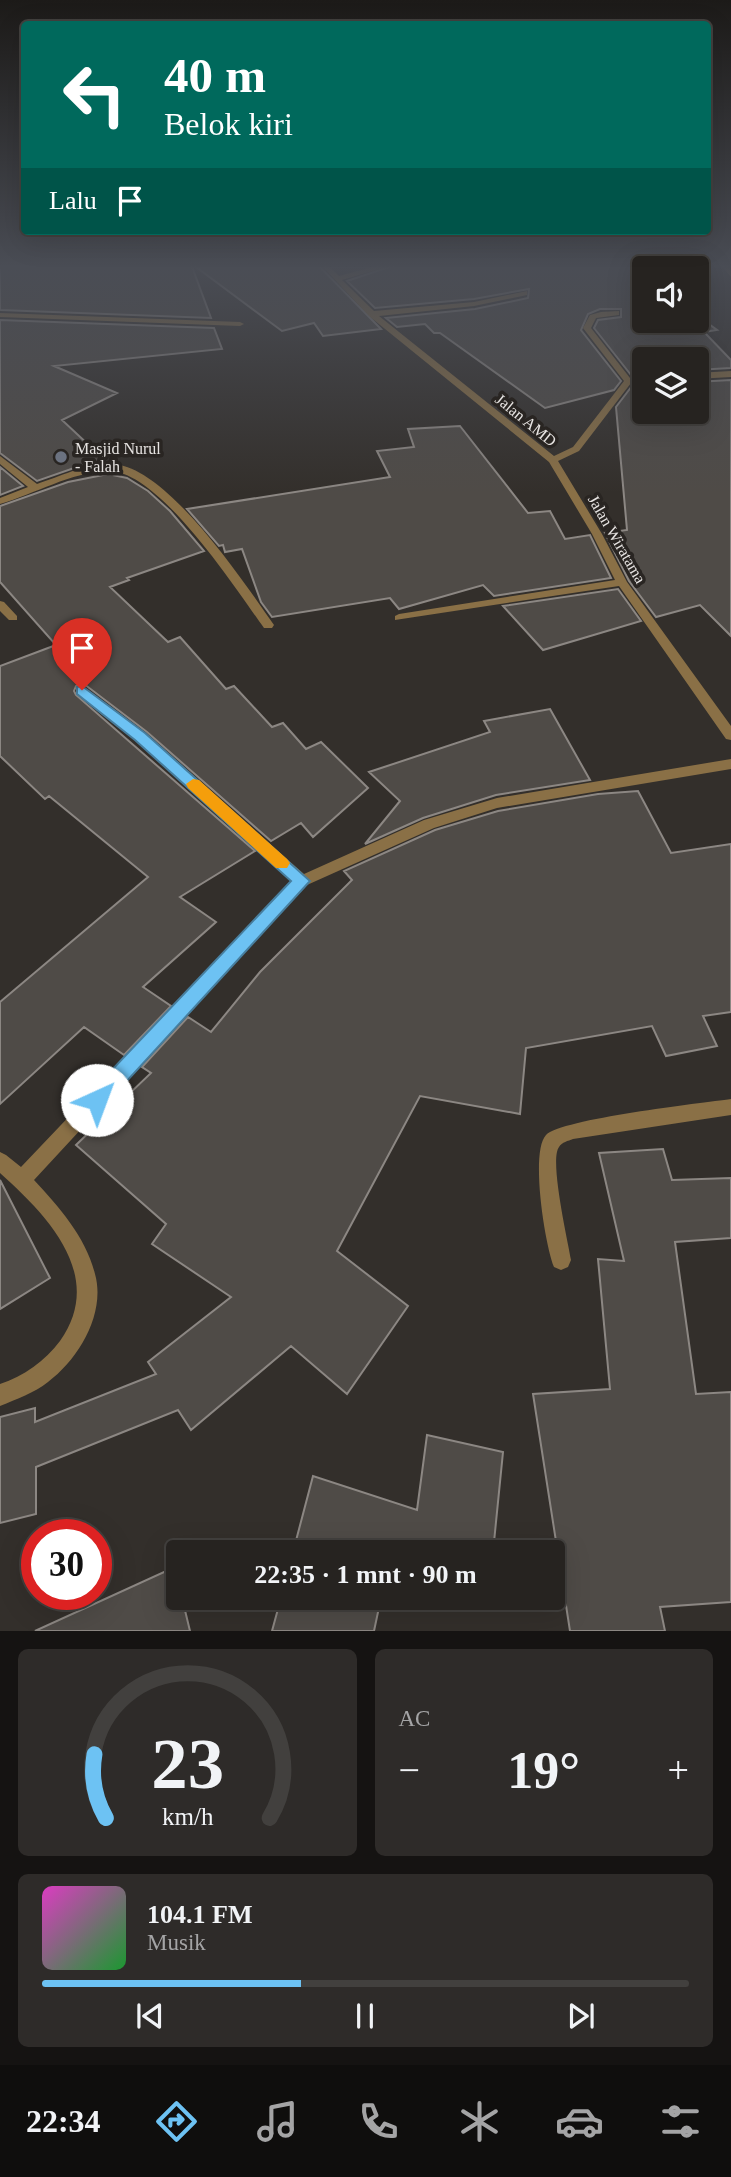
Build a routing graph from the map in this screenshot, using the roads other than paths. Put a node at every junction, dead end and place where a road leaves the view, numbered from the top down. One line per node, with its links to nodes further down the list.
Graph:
1 (404, 340): 8 (street, Jalan AMD)
2 (595, 340): 5 (street)
3 (731, 374): 4 (street)
4 (709, 375)
5 (628, 381): 6 (street); 8 (street)
6 (632, 381)
7 (0, 459): 9 (street)
8 (553, 460): 11 (street, Jalan Wiratama)
9 (35, 488): 10 (street); 15 (street)
10 (0, 501)
11 (622, 582): 14 (street); 17 (street, Jalan Wiratama)
12 (0, 604): 13 (street)
13 (13, 618)
14 (399, 618)
15 (268, 625)
16 (82, 690): 19 (street)
17 (731, 736)
18 (731, 764): 19 (street)
19 (302, 881): 22 (street)
20 (731, 1107): 23 (street)
21 (0, 1161): 22 (street)
22 (22, 1179): 24 (street)
23 (561, 1260)
24 (0, 1395)

